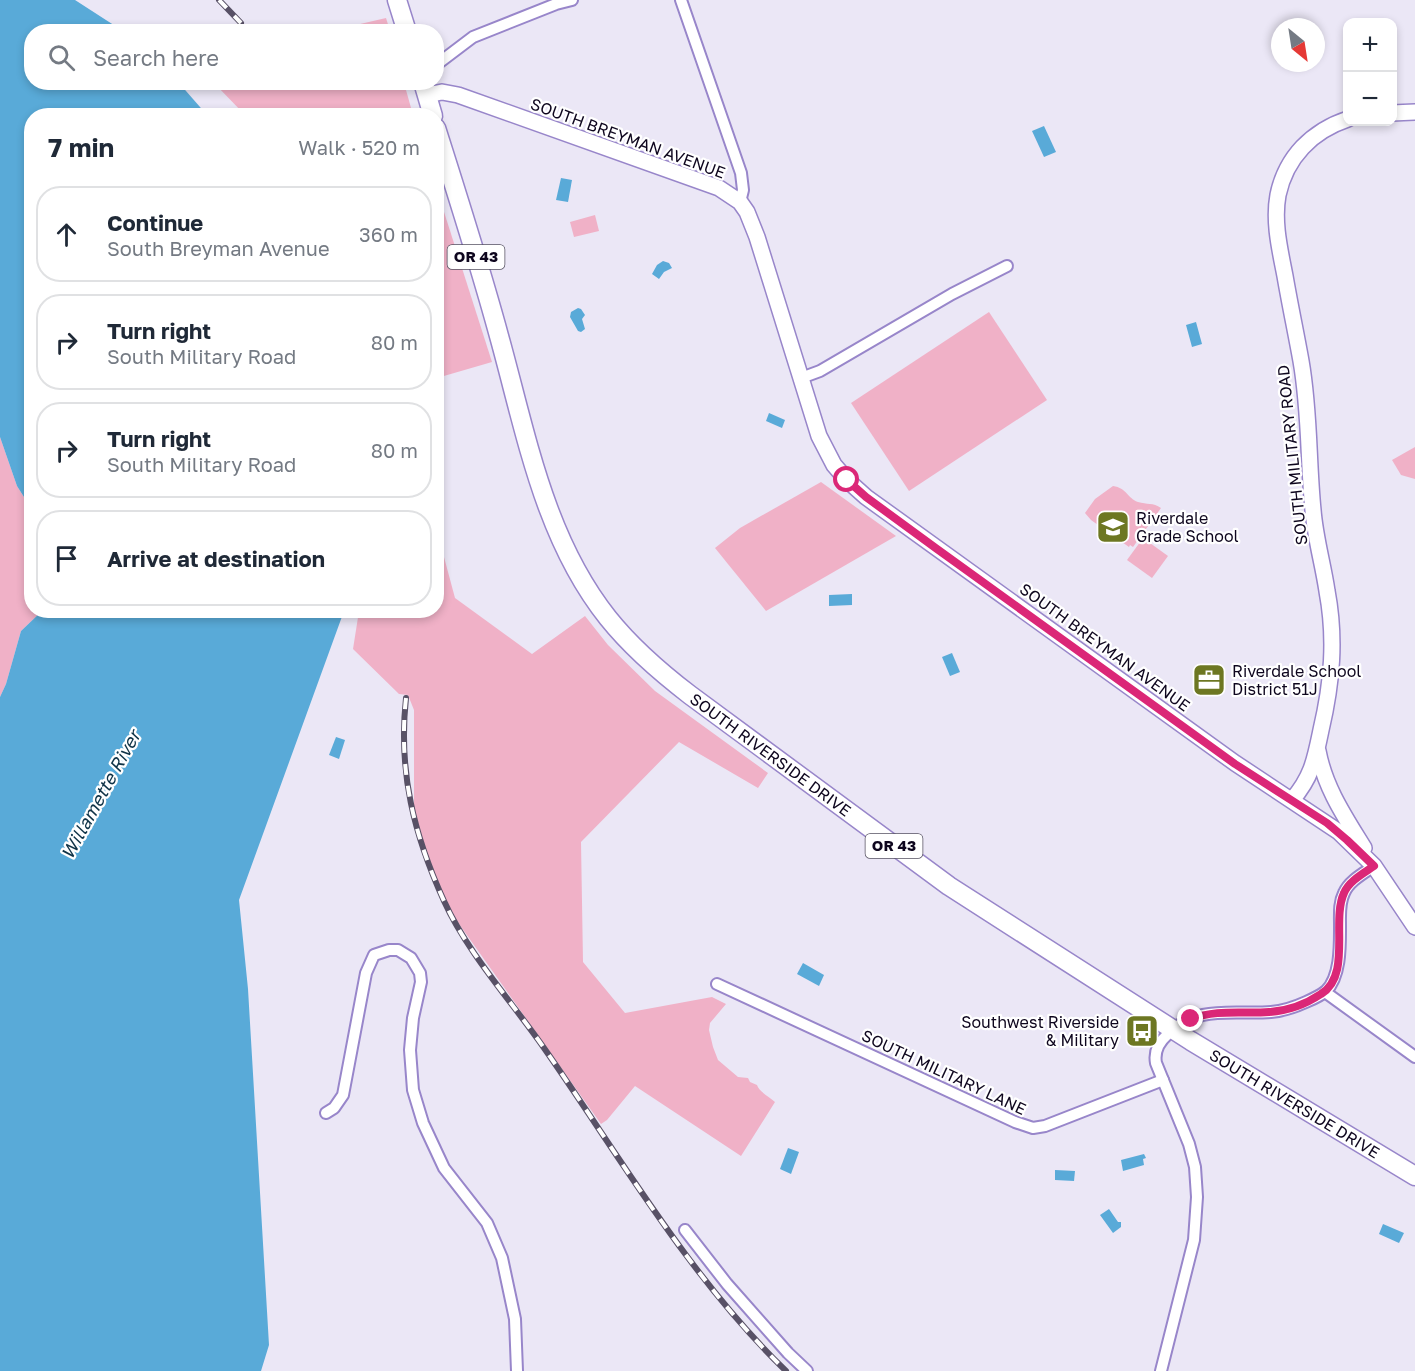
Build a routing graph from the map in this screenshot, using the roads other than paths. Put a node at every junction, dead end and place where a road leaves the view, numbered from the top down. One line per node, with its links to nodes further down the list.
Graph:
1 (397, 0): 4 (main road)
2 (572, 0): 5 (street)
3 (681, 0): 13 (street)
4 (404, 24)
5 (444, 58)
6 (426, 90): 8 (main road)
7 (434, 90): 13 (street, SOUTH BREYMAN AVENUE)
8 (431, 108)
9 (1415, 112): 10 (street)
10 (1397, 113)
11 (1343, 120): 16 (street, SOUTH MILITARY ROAD)
12 (444, 154): 22 (main road, SOUTH RIVERSIDE DRIVE / OR 43)
13 (740, 202): 15 (street, SOUTH BREYMAN AVENUE)
14 (1007, 266): 15 (street)
15 (801, 378): 17 (street, SOUTH BREYMAN AVENUE)
16 (1317, 748): 17 (street, SOUTH MILITARY ROAD); 18 (street, SOUTH MILITARY ROAD)
17 (1292, 800): 18 (street, SOUTH BREYMAN AVENUE)
18 (1374, 866): 19 (street, SOUTH BREYMAN AVENUE); 21 (street)
19 (1415, 927)
20 (717, 984): 24 (street, SOUTH MILITARY LANE)
21 (1325, 992): 22 (street); 23 (street)
22 (1173, 1029): 24 (street); 26 (main road, SOUTH RIVERSIDE DRIVE / OR 43)
23 (1415, 1057)
24 (1163, 1080): 30 (street)
25 (326, 1113): 28 (street)
26 (1415, 1176)
27 (685, 1230): 29 (street)
28 (517, 1371)
29 (807, 1371)
30 (1161, 1371)

